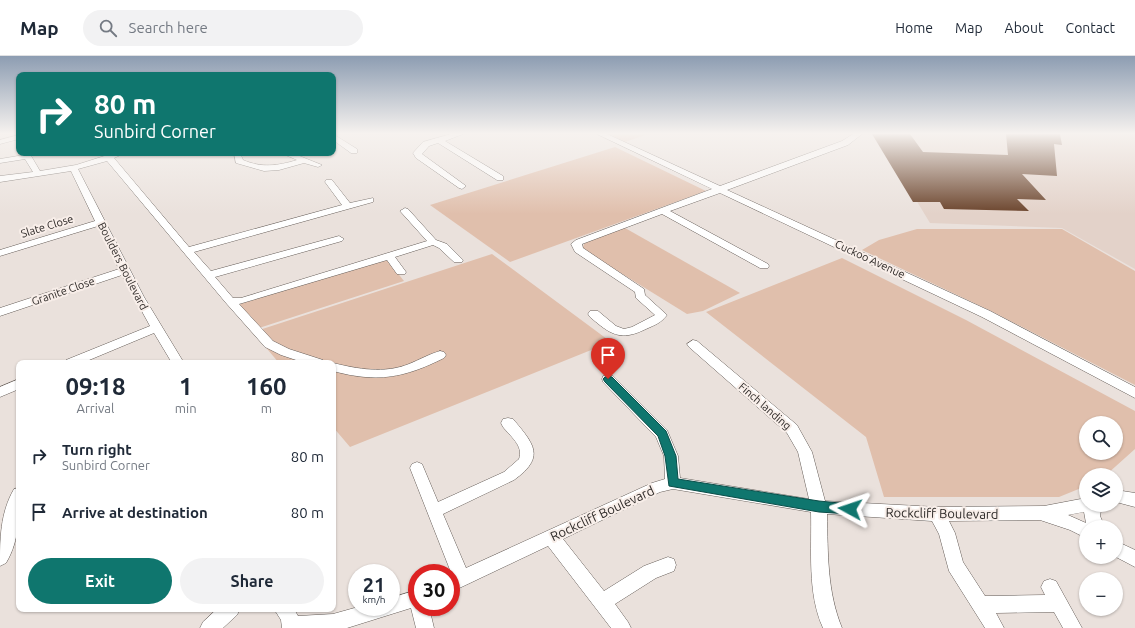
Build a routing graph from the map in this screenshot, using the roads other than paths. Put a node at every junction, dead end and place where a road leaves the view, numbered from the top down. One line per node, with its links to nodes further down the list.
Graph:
1 (30, 161): 13 (street)
2 (98, 161): 12 (street)
3 (110, 161): 26 (street)
4 (239, 161): 5 (street)
5 (303, 161)
6 (307, 161): 11 (street)
7 (426, 161): 17 (street)
8 (472, 161): 14 (street)
9 (657, 161): 18 (street, Cuckoo Avenue)
10 (796, 161): 18 (street)
11 (318, 165)
12 (73, 167): 13 (street); 23 (street, Boulders Boulevard)
13 (38, 174): 15 (street)
14 (500, 178)
15 (0, 179)
16 (329, 182): 20 (street)
17 (462, 186)
18 (720, 190): 22 (street); 47 (street, Cuckoo Avenue)
19 (370, 200): 20 (street)
20 (348, 206): 26 (street)
21 (405, 211): 25 (street)
22 (662, 211): 30 (street); 36 (street)
23 (100, 222): 27 (street, Slate Close); 31 (street, Boulders Boulevard)
24 (339, 239): 33 (street)
25 (433, 242): 28 (street); 29 (street)
26 (188, 250): 33 (street)
27 (0, 253)
28 (390, 256): 32 (street); 34 (street)
29 (458, 260)
30 (764, 266)
31 (125, 270): 35 (street, Granite Close); 37 (street, Boulders Boulevard)
32 (401, 272)
33 (209, 275): 34 (street)
34 (230, 301): 42 (street)
35 (0, 312)
36 (594, 314)
37 (156, 328): 40 (street); 41 (street, Boulders Boulevard)
38 (693, 344): 54 (street, Finch landing)
39 (440, 355): 43 (street)
40 (77, 360)
41 (176, 360)
42 (310, 360)
43 (336, 368)
44 (608, 379): 50 (street)
45 (16, 385): 46 (street)
46 (0, 392)
47 (1135, 393)
48 (508, 423): 56 (street)
49 (417, 468): 56 (street)
50 (673, 483): 54 (street, Rockcliff Boulevard); 60 (street, Rockcliff Boulevard)
51 (1123, 497): 53 (street)
52 (16, 498): 62 (street)
53 (1134, 499)
54 (819, 506): 57 (street, Rockcliff Boulevard); 80 (street, Finch landing)
55 (1079, 507): 58 (street)
56 (434, 511): 64 (street)
57 (937, 514): 58 (street, Rockcliff Boulevard); 70 (street)
58 (1025, 514): 59 (street)
59 (1079, 527)
60 (551, 537): 66 (street, Rockcliff Boulevard); 68 (street)
61 (1123, 552): 63 (street)
62 (0, 558)
63 (1135, 559)
64 (450, 564)
65 (668, 564): 68 (street)
66 (460, 580)
67 (1050, 587): 69 (street)
68 (603, 602): 79 (street)
69 (1059, 603): 70 (street); 82 (street)
70 (982, 605): 81 (street)
71 (227, 612): 77 (street)
72 (286, 612): 76 (street)
73 (360, 616): 75 (street)
74 (422, 616): 78 (street)
75 (329, 625): 76 (street)
76 (291, 627)
77 (209, 628)
78 (425, 628)
79 (622, 628)
80 (833, 628)
81 (995, 628)
82 (1073, 628)

